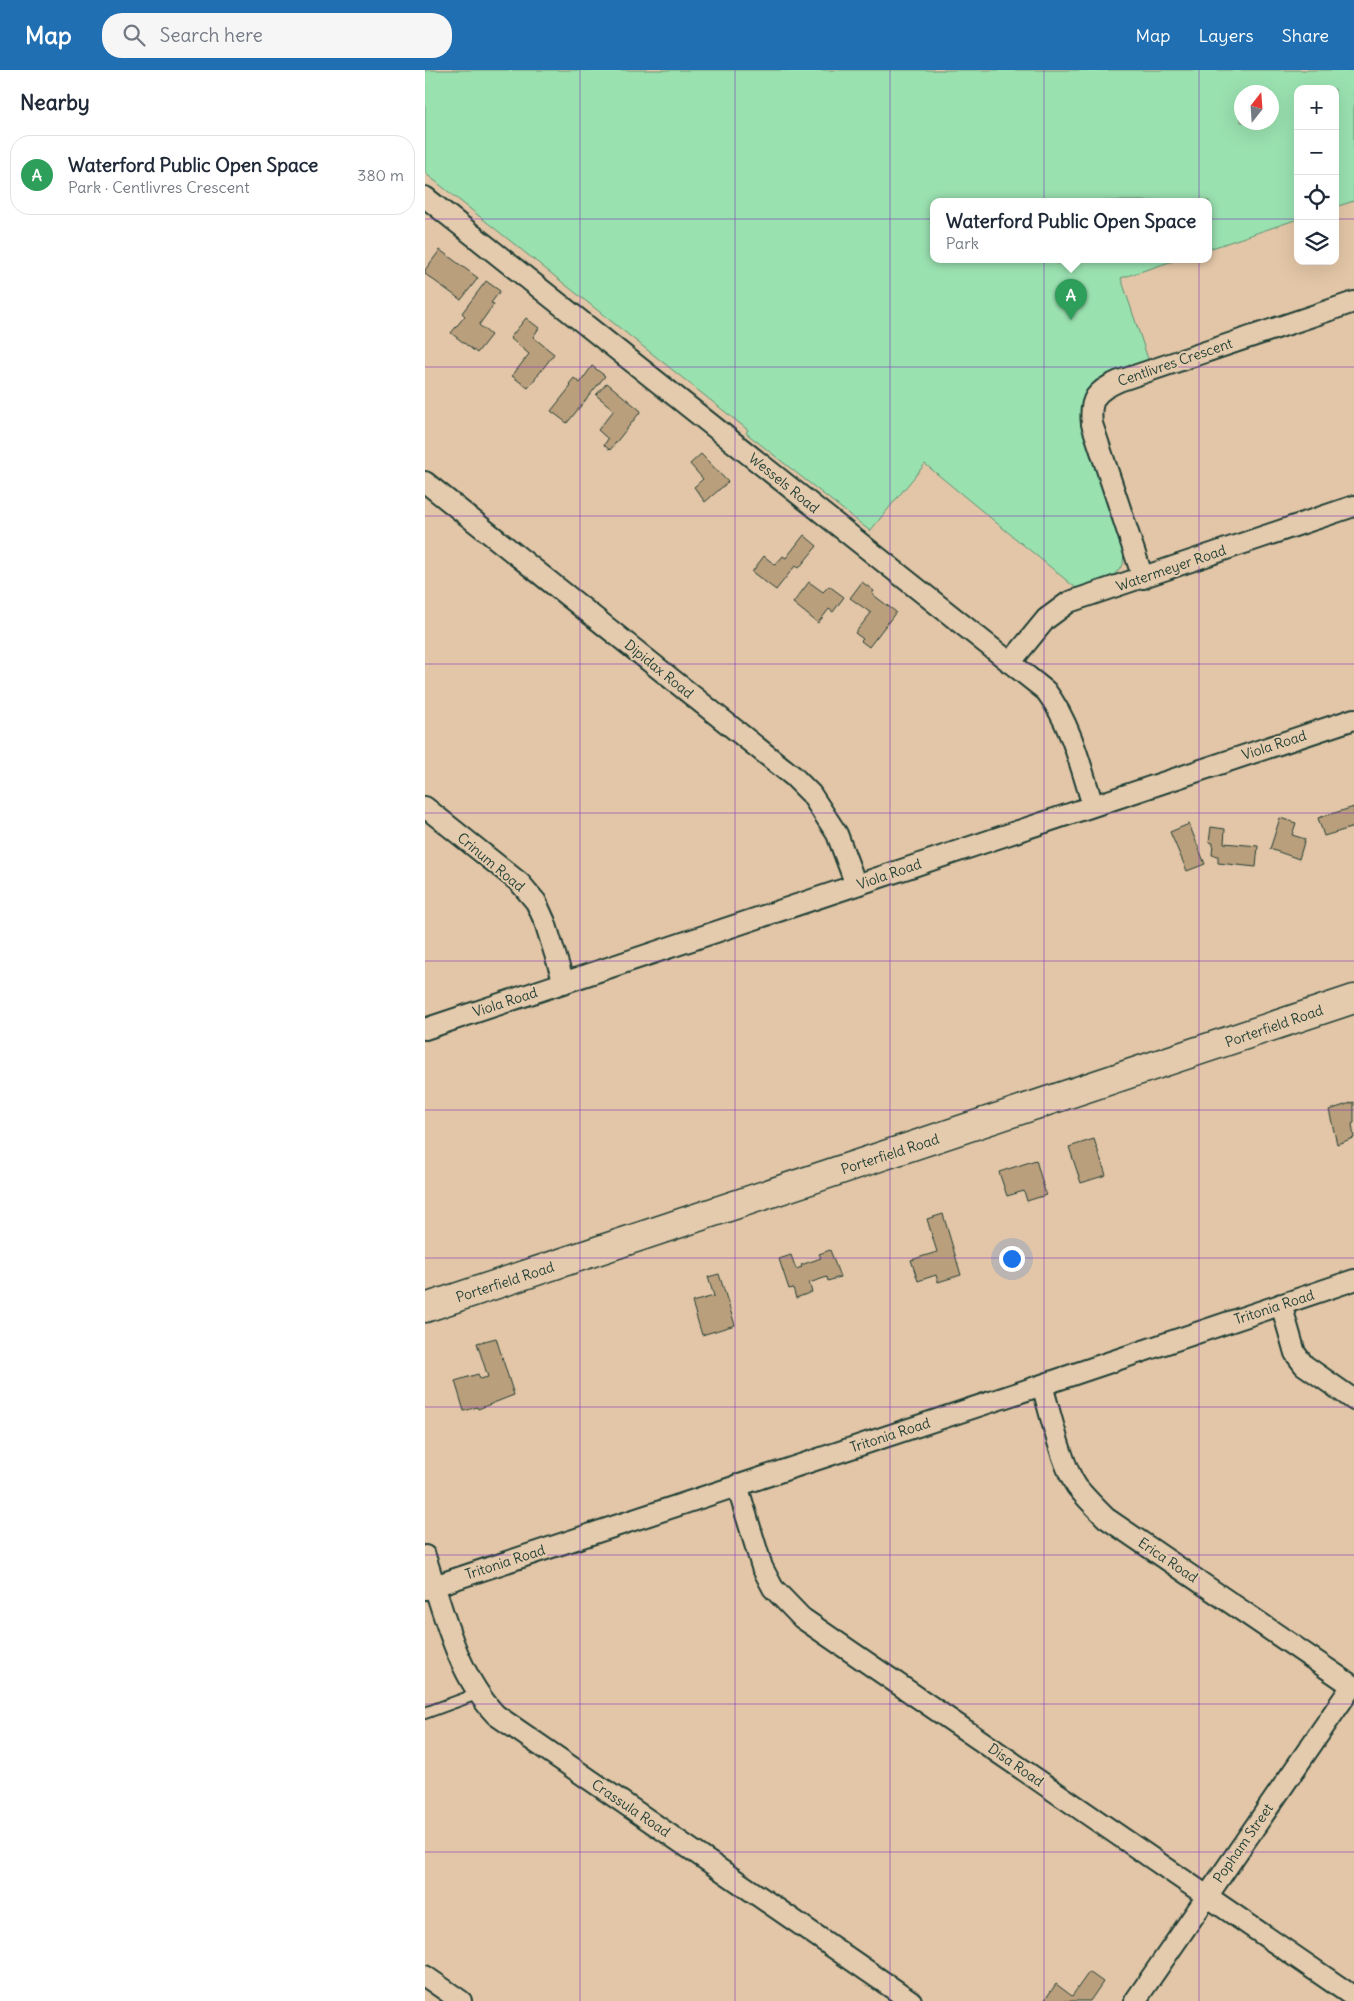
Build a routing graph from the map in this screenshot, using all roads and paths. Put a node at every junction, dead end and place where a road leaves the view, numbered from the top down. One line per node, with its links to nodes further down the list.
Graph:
1 (425, 197): 6 (street, Wessels Road)
2 (1354, 302): 5 (street, Centlivres Crescent)
3 (425, 482): 10 (street, Dipidax Road)
4 (1354, 506): 5 (street, Watermeyer Road)
5 (1143, 578): 6 (street, Watermeyer Road)
6 (1010, 663): 8 (street, Wessels Road)
7 (1354, 718): 8 (street, Viola Road)
8 (1093, 806): 10 (street, Viola Road)
9 (425, 807): 11 (street, Crinum Road)
10 (856, 885): 11 (street, Viola Road)
11 (564, 983): 13 (street, Viola Road)
12 (1354, 999): 16 (street, Porterfield Road)
13 (425, 1029)
14 (1354, 1280): 15 (street, Tritonia Road)
15 (1281, 1304): 17 (street, Tritonia Road); 18 (street)
16 (425, 1308)
17 (1042, 1385): 19 (street, Tritonia Road); 22 (street, Erica Road)
18 (1354, 1400)
19 (737, 1485): 21 (street, Tritonia Road); 25 (street, Disa Road)
20 (425, 1556): 21 (street, Crassula Road)
21 (430, 1587): 23 (street, Crassula Road)
22 (1353, 1687): 25 (street, Popham Street)
23 (477, 1694): 24 (lane); 29 (street, Crassula Road)
24 (425, 1713)
25 (1207, 1896): 27 (street, Disa Road); 30 (street, Popham Street)
26 (425, 1976): 28 (street)
27 (1354, 1997)
28 (461, 2001)
29 (911, 2001)
30 (1135, 2001)

